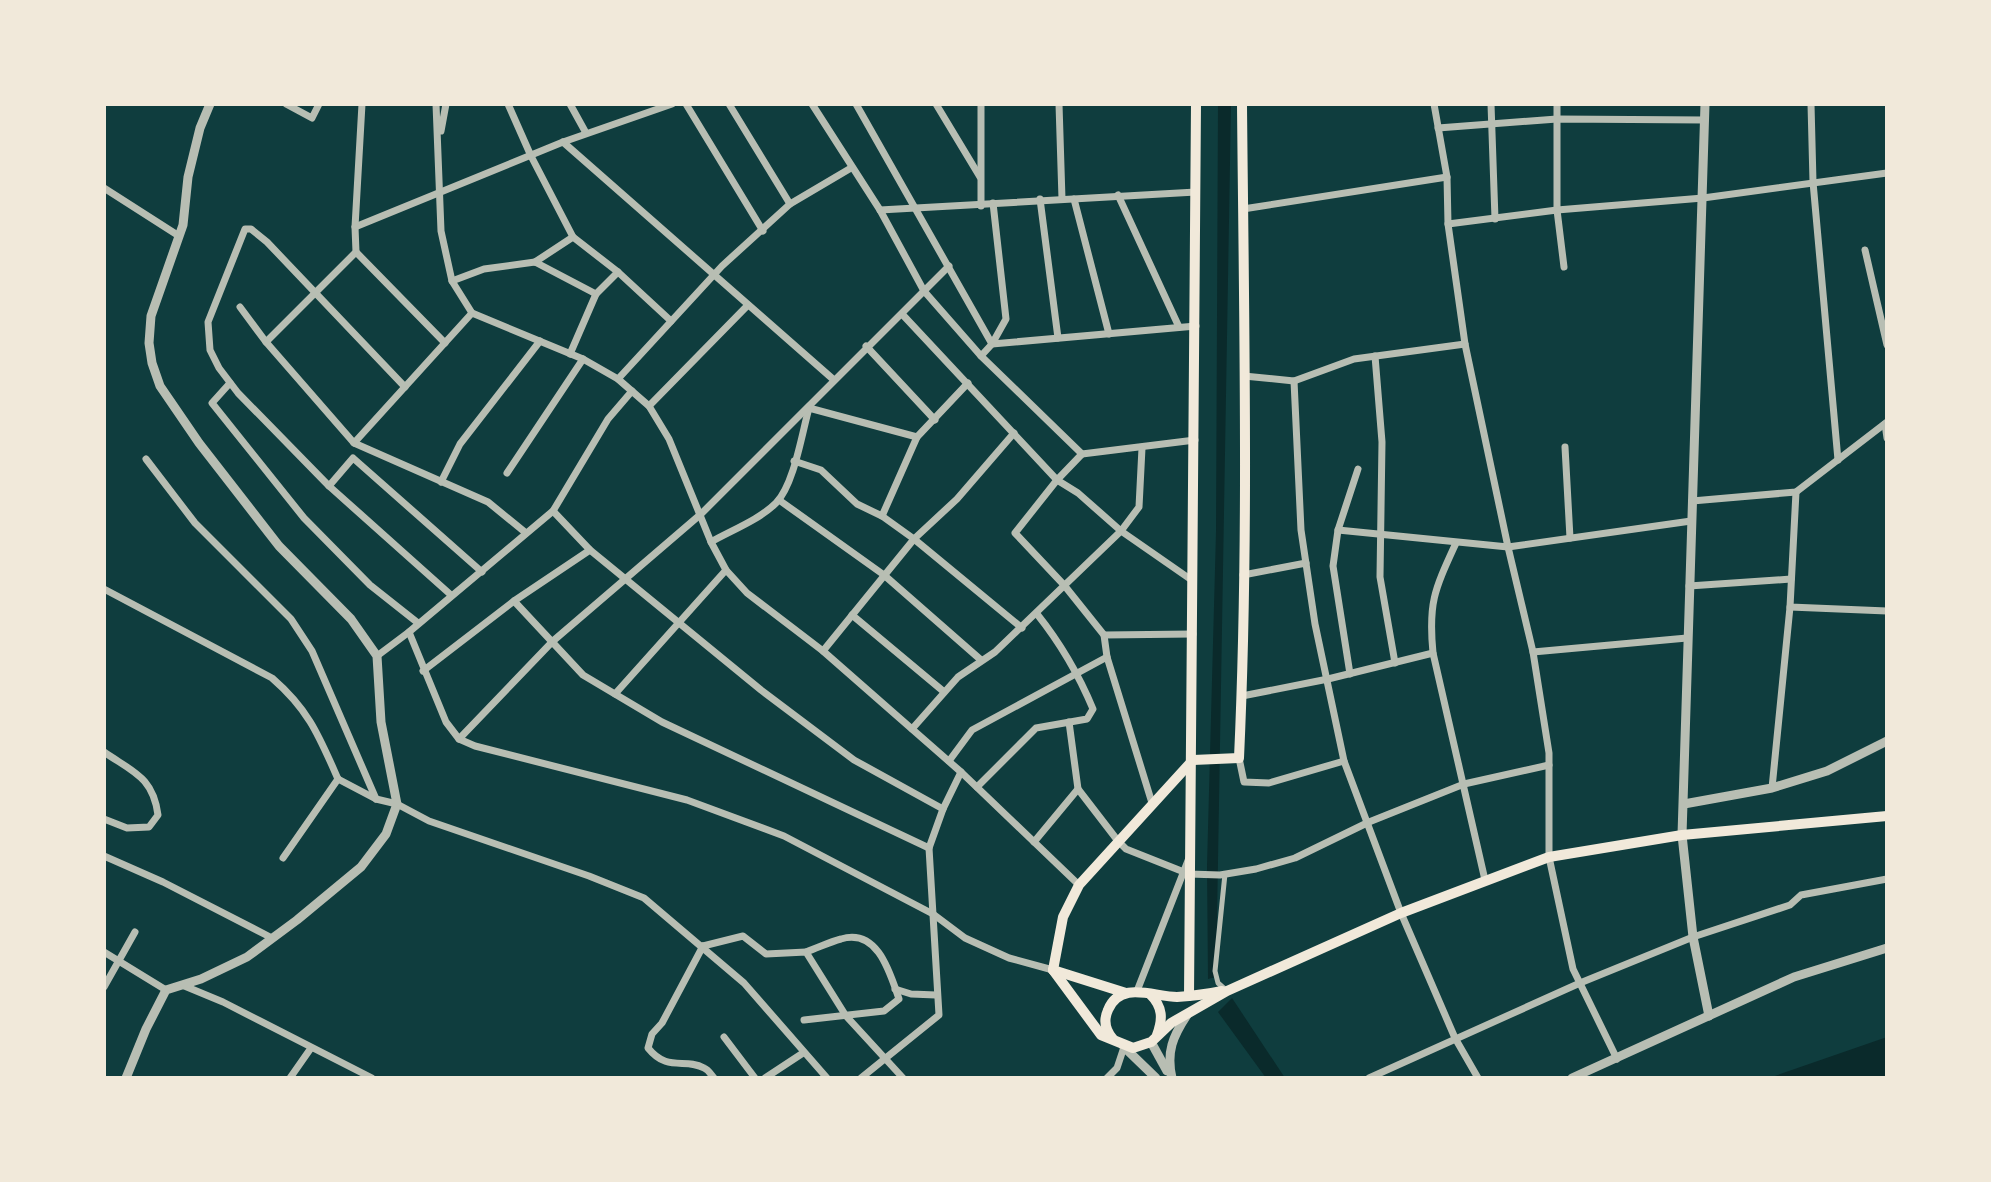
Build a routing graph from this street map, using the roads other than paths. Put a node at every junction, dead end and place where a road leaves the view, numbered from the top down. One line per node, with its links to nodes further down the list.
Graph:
1 (210, 104): 56 (street)
2 (286, 104): 3 (street)
3 (319, 104)
4 (362, 104): 54 (street)
5 (436, 104): 30 (street)
6 (446, 104): 30 (street)
7 (508, 104): 31 (street)
8 (570, 104): 28 (street)
9 (672, 104): 28 (street)
10 (686, 104): 55 (street)
11 (729, 104): 46 (street)
12 (812, 104): 32 (street)
13 (856, 104): 47 (street)
14 (936, 104): 35 (street)
15 (981, 104): 35 (street)
16 (1059, 104): 43 (street)
17 (1196, 104): 38 (main road)
18 (1242, 104): 49 (main road)
19 (1434, 104): 27 (street)
20 (1491, 104): 26 (street)
21 (1557, 104): 24 (street)
22 (1705, 104): 25 (street)
23 (1811, 104): 36 (street)
24 (1557, 119): 25 (street); 26 (street); 51 (street)
25 (1705, 120): 41 (street)
26 (1491, 124): 27 (street); 52 (street)
27 (1438, 128): 34 (street)
28 (586, 133): 29 (street)
29 (563, 142): 31 (street); 64 (street)
30 (438, 145): 39 (street)
31 (531, 156): 39 (street); 57 (street)
32 (851, 168): 46 (street); 50 (street)
33 (1887, 173): 36 (street)
34 (1447, 177): 49 (street); 53 (street)
35 (981, 179): 48 (street)
36 (1813, 182): 41 (street); 110 (street)
37 (104, 188): 56 (street)
38 (1196, 192): 40 (street); 74 (main road)
39 (438, 194): 54 (street); 65 (street)
40 (1118, 195): 44 (street); 75 (street)
41 (1703, 198): 51 (street); 119 (street)
42 (1040, 199): 43 (street); 45 (street); 77 (street)
43 (1062, 199): 44 (street)
44 (1074, 199): 76 (street)
45 (993, 203): 48 (street); 81 (street)
46 (790, 204): 55 (street)
47 (915, 206): 48 (street); 50 (street); 61 (street)
48 (981, 206)
49 (1243, 209): 89 (main road)
50 (880, 210): 66 (street)
51 (1557, 210): 52 (street); 62 (street)
52 (1495, 219): 53 (street)
53 (1448, 224): 82 (street)
54 (355, 227): 59 (street)
55 (763, 231): 64 (street)
56 (179, 236): 162 (street)
57 (573, 237): 60 (street); 63 (street)
58 (1865, 250): 83 (street)
59 (356, 252): 67 (street); 80 (street)
60 (535, 262): 65 (street); 68 (street)
61 (949, 266): 66 (street); 81 (street)
62 (1564, 267)
63 (618, 272): 68 (street); 73 (street)
64 (714, 274): 69 (street); 73 (street)
65 (452, 281): 71 (street)
66 (924, 291): 72 (street); 86 (street)
67 (316, 292): 79 (street); 93 (street); 95 (street)
68 (596, 294): 85 (street)
69 (748, 305): 91 (street); 97 (street)
70 (240, 307): 79 (street)
71 (472, 313): 78 (street); 80 (street)
72 (902, 314): 84 (street); 94 (street)
73 (671, 321): 90 (street)
74 (1196, 326): 75 (street); 104 (main road)
75 (1179, 327): 76 (street)
76 (1109, 334): 77 (street)
77 (1058, 338): 81 (street)
78 (540, 341): 85 (street); 115 (street)
79 (266, 342): 105 (street)
80 (445, 343): 95 (street)
81 (992, 344): 86 (street)
82 (1465, 344): 87 (street); 132 (street)
83 (1887, 345)
84 (866, 346): 91 (street); 99 (street)
85 (570, 354): 88 (street)
86 (981, 356): 108 (street)
87 (1375, 356): 92 (street); 127 (street)
88 (583, 359): 90 (street); 113 (street)
89 (1244, 376): 92 (street); 138 (main road)
90 (618, 379): 96 (street)
91 (834, 380): 98 (street)
92 (1294, 381): 134 (street)
93 (230, 383): 116 (street); 152 (street)
94 (968, 383): 99 (street); 101 (street)
95 (405, 387): 105 (street)
96 (632, 391): 97 (street); 120 (street)
97 (649, 406): 121 (street)
98 (809, 408): 102 (street); 111 (street); 121 (street)
99 (935, 420): 102 (street)
100 (1886, 423): 103 (street); 110 (street)
101 (1014, 433): 114 (street); 129 (street)
102 (917, 437): 122 (street)
103 (1887, 438)
104 (1195, 440): 107 (street); 141 (main road)
105 (354, 443): 115 (street)
106 (1565, 447): 128 (street)
107 (1142, 448): 108 (street); 125 (street)
108 (1082, 454): 114 (street)
109 (146, 459): 189 (street)
110 (1838, 460): 117 (street)
111 (794, 461): 118 (street); 122 (street)
112 (1358, 469): 124 (street)
113 (507, 473)
114 (1057, 480): 125 (street); 142 (street)
115 (441, 482): 126 (street)
116 (329, 486): 136 (street); 145 (street)
117 (1796, 492): 119 (street); 140 (street)
118 (779, 500): 130 (street); 137 (street)
119 (1692, 501): 123 (street)
120 (553, 511): 126 (street); 133 (street)
121 (701, 514): 130 (street); 139 (street)
122 (882, 516): 129 (street)
123 (1691, 521): 128 (street); 143 (street)
124 (1338, 530): 127 (street); 168 (street)
125 (1121, 531): 141 (street); 142 (street)
126 (526, 533): 136 (street)
127 (1379, 536): 131 (street); 165 (street)
128 (1570, 538): 132 (street)
129 (914, 539): 137 (street); 153 (street)
130 (711, 542): 135 (street)
131 (1456, 543): 132 (street); 161 (street)
132 (1508, 547): 160 (street)
133 (590, 550): 139 (street); 146 (street)
134 (1306, 563): 138 (street); 169 (street)
135 (726, 570): 151 (street); 159 (street)
136 (482, 572): 145 (street)
137 (884, 575): 150 (street); 164 (street)
138 (1243, 575): 172 (main road)
139 (625, 579): 151 (street); 158 (street)
140 (1791, 579): 143 (street); 147 (street)
141 (1193, 581): 155 (main road)
142 (1064, 585): 149 (street); 156 (street)
143 (1689, 586): 157 (street)
144 (104, 589): 184 (street)
145 (451, 595): 152 (street)
146 (514, 601): 158 (street); 166 (street)
147 (1790, 607): 148 (street); 187 (street)
148 (1887, 611)
149 (1037, 614): 153 (street); 167 (street)
150 (852, 615): 159 (street); 170 (street)
151 (676, 622): 171 (street); 193 (street)
152 (418, 623): 154 (street)
153 (1022, 628): 164 (street)
154 (409, 632): 162 (street); 166 (street)
155 (1193, 634): 156 (street); 179 (main road)
156 (1104, 635): 163 (street)
157 (1687, 638): 160 (street); 192 (street)
158 (553, 641): 171 (street); 175 (street)
159 (823, 651): 174 (street)
160 (1533, 652): 182 (street)
161 (1433, 653): 165 (street); 185 (street)
162 (377, 656): 191 (street)
163 (1107, 657): 167 (street); 190 (street)
164 (981, 660): 170 (street)
165 (1395, 663): 168 (street)
166 (423, 671): 175 (street)
167 (1077, 671): 173 (street); 180 (street)
168 (1350, 674): 169 (street)
169 (1328, 679): 172 (street); 181 (street)
170 (943, 691): 174 (street)
171 (615, 694): 200 (street)
172 (1242, 696): 178 (main road)
173 (1069, 722): 186 (street); 188 (street)
174 (912, 729): 180 (street)
175 (459, 739): 210 (street)
176 (1887, 741): 187 (street)
177 (104, 752): 195 (street)
178 (1239, 758): 179 (main road); 181 (street)
179 (1193, 760): 190 (main road); 204 (main road)
180 (949, 761): 183 (street)
181 (1344, 761): 196 (street)
182 (1549, 765): 185 (street); 202 (street)
183 (961, 772): 186 (street); 193 (street)
184 (338, 779): 189 (street); 203 (street)
185 (1464, 784): 196 (street); 207 (street)
186 (977, 787): 199 (street)
187 (1772, 788): 192 (street)
188 (1078, 789): 198 (street); 199 (street)
189 (376, 799): 191 (street)
190 (1152, 803): 198 (main road)
191 (397, 804): 213 (street); 214 (street)
192 (1684, 804): 197 (street)
193 (943, 809): 200 (street)
194 (1887, 816): 197 (main road)
195 (104, 819)
196 (1369, 822): 205 (street); 209 (street)
197 (1682, 835): 202 (main road); 212 (street)
198 (1118, 841): 204 (street); 208 (main road)
199 (1034, 842): 208 (street)
200 (929, 848): 210 (street)
201 (104, 856): 213 (street)
202 (1549, 857): 207 (main road); 220 (street)
203 (283, 858)
204 (1186, 872): 205 (street); 225 (street); 229 (main road)
205 (1225, 874): 226 (street)
206 (1887, 879): 212 (street)
207 (1485, 880): 209 (main road)
208 (1079, 885): 219 (main road)
209 (1401, 913): 226 (main road); 237 (street)
210 (933, 914): 219 (street); 228 (street)
211 (135, 932): 218 (street)
212 (1693, 937): 220 (street); 233 (street)
213 (272, 938): 221 (street)
214 (703, 946): 217 (street); 240 (street); 246 (street)
215 (1887, 948): 233 (street)
216 (104, 952): 218 (street)
217 (806, 952): 223 (street); 232 (street)
218 (119, 961): 222 (street); 224 (street)
219 (1053, 970): 225 (main road); 238 (main road)
220 (1580, 983): 237 (street); 242 (street)
221 (182, 985): 224 (street); 239 (street)
222 (104, 987)
223 (895, 989): 228 (street); 232 (street)
224 (166, 990): 243 (street)
225 (1132, 992): 227 (main road); 238 (main road)
226 (1222, 993): 230 (main road)
227 (1150, 994): 229 (main road); 236 (main road)
228 (936, 995): 241 (street)
229 (1189, 996): 230 (main road)
230 (1206, 999): 231 (main road)
231 (1189, 1012): 236 (main road); 254 (street)
232 (846, 1016): 234 (street); 241 (street)
233 (1709, 1016): 242 (street)
234 (804, 1020)
235 (724, 1037): 247 (street)
236 (1154, 1038): 238 (main road); 254 (street)
237 (1455, 1038): 255 (street); 256 (street)
238 (1124, 1047): 252 (street); 253 (street)
239 (311, 1048): 244 (street); 245 (street)
240 (803, 1053): 248 (street); 249 (street)
241 (887, 1059): 250 (street); 251 (street)
242 (1617, 1059): 257 (street)
243 (126, 1078)
244 (290, 1078)
245 (372, 1078)
246 (714, 1078)
247 (755, 1078)
248 (765, 1078)
249 (827, 1078)
250 (861, 1078)
251 (903, 1078)
252 (1107, 1078)
253 (1156, 1078)
254 (1172, 1078)
255 (1369, 1078)
256 (1478, 1078)
257 (1572, 1078)

